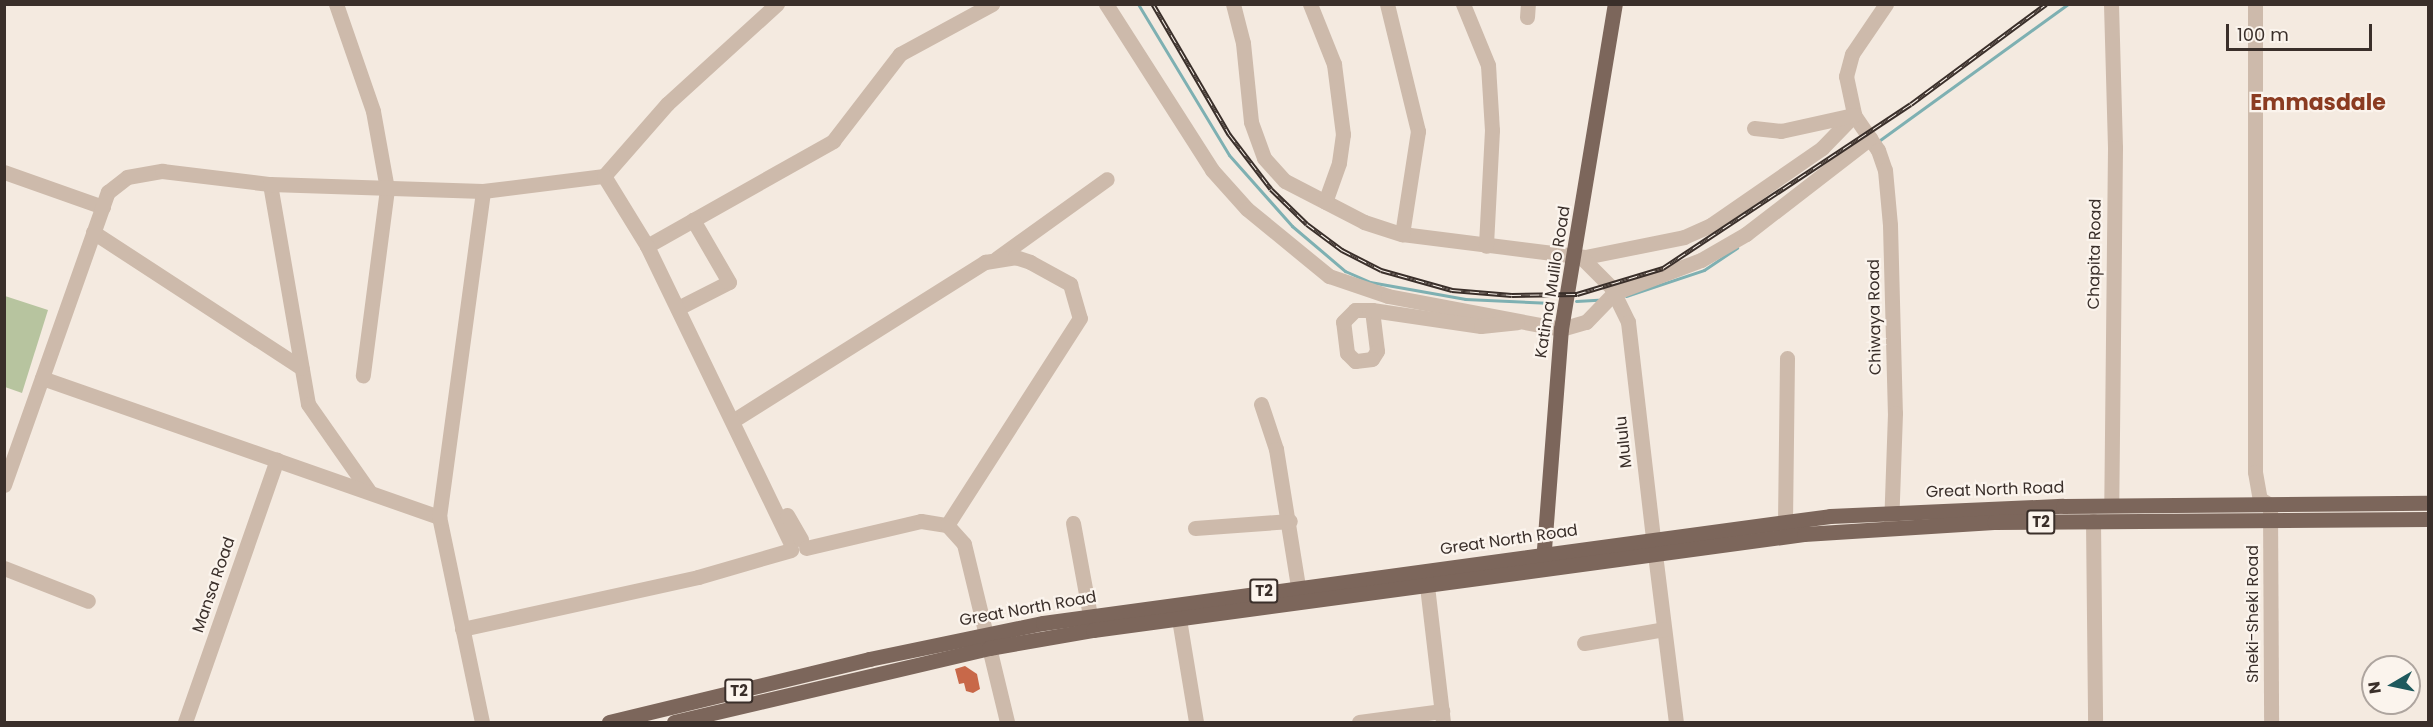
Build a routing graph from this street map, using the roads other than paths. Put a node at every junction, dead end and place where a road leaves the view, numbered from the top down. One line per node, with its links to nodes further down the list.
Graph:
1 (336, 4): 20 (street)
2 (777, 4): 17 (street)
3 (992, 4): 24 (street)
4 (1107, 4): 34 (street)
5 (1233, 4): 22 (street)
6 (1310, 4): 22 (street)
7 (1387, 4): 26 (street)
8 (1463, 4): 28 (street)
9 (1615, 4): 29 (main road, Katima Mulilo Road)
10 (1886, 4): 13 (street)
11 (2111, 4): 46 (street, Chapita Road)
12 (2255, 4): 47 (street)
13 (1854, 115): 14 (street); 15 (street, Chiwaya Road); 29 (street)
14 (1754, 128)
15 (1870, 138): 31 (street); 49 (street, Chiwaya Road)
16 (4, 172): 23 (street)
17 (604, 176): 21 (street); 27 (street)
18 (1107, 179): 30 (street)
19 (270, 184): 20 (street); 23 (street); 37 (street)
20 (387, 189): 21 (street); 38 (street)
21 (483, 191): 48 (street)
22 (1325, 202): 26 (street)
23 (103, 207): 25 (street)
24 (693, 220): 27 (street); 32 (street)
25 (93, 232): 37 (street); 39 (street)
26 (1402, 234): 28 (street)
27 (647, 246): 32 (street)
28 (1486, 246): 29 (street)
29 (1577, 256): 31 (street, Mululu); 35 (main road, Katima Mulilo Road)
30 (997, 258): 41 (street); 55 (street)
31 (1614, 293): 35 (street); 57 (street, Mululu)
32 (678, 308): 41 (street)
33 (1372, 310): 34 (street)
34 (1522, 320): 35 (street)
35 (1561, 329): 59 (main road, Katima Mulilo Road)
36 (1787, 358): 53 (street)
37 (302, 368): 44 (street)
38 (363, 375)
39 (42, 378): 42 (street); 43 (street)
40 (1261, 404): 51 (street)
41 (734, 420): 58 (street)
42 (277, 460): 44 (street); 73 (street, Mansa Road)
43 (4, 486)
44 (369, 491): 48 (street)
45 (2428, 503): 47 (main road, Great North Road / T2)
46 (2111, 505): 47 (main road, Great North Road / T2); 49 (main road, Great North Road / T2)
47 (2270, 513): 50 (main road, Great North Road / T2); 52 (main road, Great North Road / T2); 82 (street, Sheki-Sheki Road)
48 (439, 517): 68 (street)
49 (1890, 519): 52 (main road, Great North Road / T2); 53 (main road, Great North Road / T2); 60 (main road, Great North Road / T2)
50 (2428, 519)
51 (1290, 521): 56 (street); 64 (street)
52 (2093, 521): 81 (street)
53 (1785, 522): 57 (main road, Great North Road / T2)
54 (1073, 523): 66 (street)
55 (947, 525): 58 (street); 70 (street)
56 (1196, 528)
57 (1653, 538): 59 (main road, Great North Road / T2)
58 (797, 545): 68 (street)
59 (1543, 552): 62 (main road, Katima Mulilo Road); 64 (main road, Great North Road / T2)
60 (1655, 554): 62 (main road, Great North Road / T2); 69 (street)
61 (4, 568): 65 (street)
62 (1543, 568): 63 (main road, Great North Road / T2)
63 (1427, 586): 67 (main road, Great North Road / T2); 72 (street)
64 (1298, 587): 66 (main road, Great North Road / T2)
65 (88, 601)
66 (1090, 615): 70 (main road, Great North Road / T2)
67 (1179, 619): 70 (main road, Great North Road / T2); 78 (street)
68 (462, 629): 74 (street)
69 (1664, 629): 71 (street); 80 (street)
70 (987, 641): 75 (main road, Great North Road / T2); 76 (main road, Great North Road / T2); 77 (street)
71 (1584, 643)
72 (1442, 717): 79 (street)
73 (185, 723)
74 (482, 723)
75 (609, 723)
76 (674, 723)
77 (1007, 723)
78 (1196, 723)
79 (1359, 723)
80 (1676, 723)
81 (2095, 723)
82 (2271, 723)

